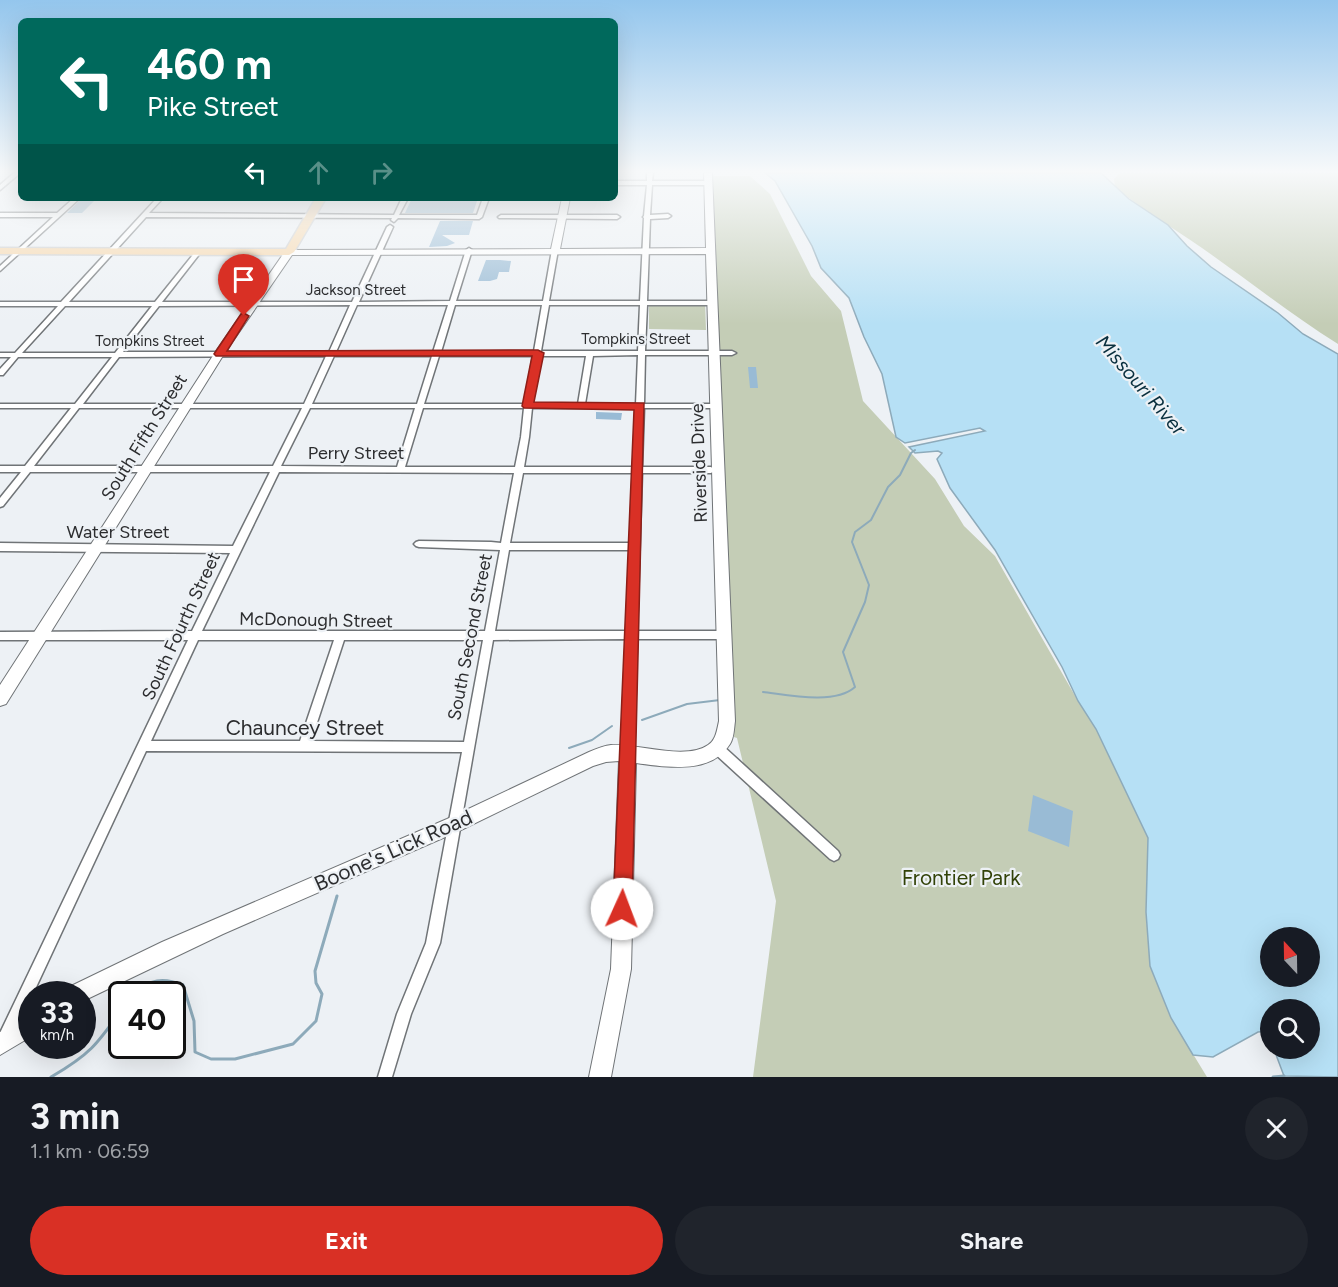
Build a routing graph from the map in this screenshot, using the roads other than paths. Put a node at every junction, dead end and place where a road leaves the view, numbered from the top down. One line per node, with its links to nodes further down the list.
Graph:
1 (49, 223): 11 (street)
2 (136, 223): 12 (street)
3 (306, 223): 17 (main road, South Fifth Street)
4 (393, 223): 13 (street, South Fourth Street)
5 (561, 223): 9 (street, South Second Street)
6 (646, 223): 14 (street)
7 (709, 223): 15 (street, Riverside Drive)
8 (469, 250): 9 (street); 13 (street); 21 (street)
9 (555, 250): 14 (street); 22 (street, South Second Street)
10 (0, 251): 11 (main road)
11 (20, 251): 12 (main road); 18 (street)
12 (112, 251): 16 (main road); 19 (street)
13 (379, 251): 17 (street); 27 (street, South Fourth Street)
14 (645, 251): 15 (street); 20 (street)
15 (709, 251): 23 (street, Riverside Drive)
16 (198, 252): 17 (main road); 25 (street)
17 (288, 252): 26 (street, South Fifth Street)
18 (0, 269)
19 (65, 302): 24 (street, Jackson Street); 25 (street, Jackson Street); 38 (street)
20 (643, 302): 22 (street, Jackson Street); 23 (street, Jackson Street); 30 (street)
21 (452, 303): 22 (street, Jackson Street); 27 (street, Jackson Street); 36 (street)
22 (547, 303): 28 (street, South Second Street)
23 (712, 303): 31 (street, Riverside Drive)
24 (0, 304)
25 (156, 304): 26 (street, Jackson Street); 33 (street)
26 (252, 304): 27 (street, Jackson Street); 34 (street, South Fifth Street)
27 (354, 304): 35 (street, South Fourth Street)
28 (538, 353): 29 (street, Tompkins Street); 36 (street, Tompkins Street); 45 (street, South Second Street)
29 (590, 353): 30 (street, Tompkins Street); 46 (street)
30 (641, 353): 31 (street, Tompkins Street); 47 (street)
31 (713, 353): 32 (street, Tompkins Street); 48 (street, Riverside Drive)
32 (732, 353)
33 (117, 354): 34 (street, Tompkins Street); 38 (street, Tompkins Street); 41 (street)
34 (219, 354): 35 (street, Tompkins Street); 42 (street, South Fifth Street)
35 (331, 354): 36 (street, Tompkins Street); 43 (street, South Fourth Street)
36 (436, 354): 44 (street)
37 (0, 355): 38 (street, Tompkins Street)
38 (17, 355): 39 (street)
39 (0, 373)
40 (0, 406): 41 (street)
41 (77, 406): 42 (street); 50 (street)
42 (187, 406): 43 (street); 51 (street, South Fifth Street)
43 (308, 406): 44 (street); 52 (street, South Fourth Street)
44 (420, 406): 45 (street); 53 (street)
45 (528, 406): 46 (street); 55 (street, South Second Street)
46 (581, 406): 47 (street)
47 (640, 406): 48 (street); 54 (street)
48 (716, 406): 65 (street, Riverside Drive)
49 (0, 469): 50 (street, Perry Street)
50 (27, 469): 51 (street, Perry Street); 57 (street)
51 (147, 469): 52 (street, Perry Street); 62 (street, South Fifth Street)
52 (276, 469): 53 (street, Perry Street); 63 (street, South Fourth Street)
53 (400, 469): 55 (street, Perry Street)
54 (637, 469): 55 (street, Perry Street); 56 (street, Perry Street); 59 (street)
55 (519, 470): 61 (street, South Second Street)
56 (711, 470)
57 (0, 504)
58 (419, 544): 61 (street)
59 (634, 546): 61 (street); 69 (street)
60 (0, 547): 62 (street, Water Street)
61 (505, 547): 70 (street, South Second Street)
62 (96, 548): 63 (street, Water Street); 67 (street, South Fifth Street)
63 (236, 549): 64 (street, South Fourth Street)
64 (195, 635): 67 (street, McDonough Street); 68 (street, McDonough Street); 72 (street, South Fourth Street)
65 (723, 635): 69 (street, McDonough Street); 75 (street, Riverside Drive)
66 (0, 636): 67 (street, McDonough Street)
67 (40, 636): 71 (street, South Fifth Street)
68 (340, 636): 70 (street, McDonough Street); 73 (street)
69 (632, 636): 70 (street, McDonough Street); 76 (street)
70 (489, 637): 74 (street, South Second Street)
71 (0, 699)
72 (143, 746): 73 (street, Chauncey Street); 81 (street, South Fourth Street)
73 (304, 747): 74 (street, Chauncey Street)
74 (467, 747): 77 (street, South Second Street)
75 (718, 749): 76 (street, Boone's Lick Road); 78 (street)
76 (628, 754): 77 (street, Boone's Lick Road); 83 (street)
77 (453, 825): 79 (street, Boone's Lick Road); 82 (street, South Second Street)
78 (834, 855)
79 (96, 984)
80 (18, 1032): 81 (street)
81 (2, 1042)
82 (385, 1077)
83 (600, 1077)

